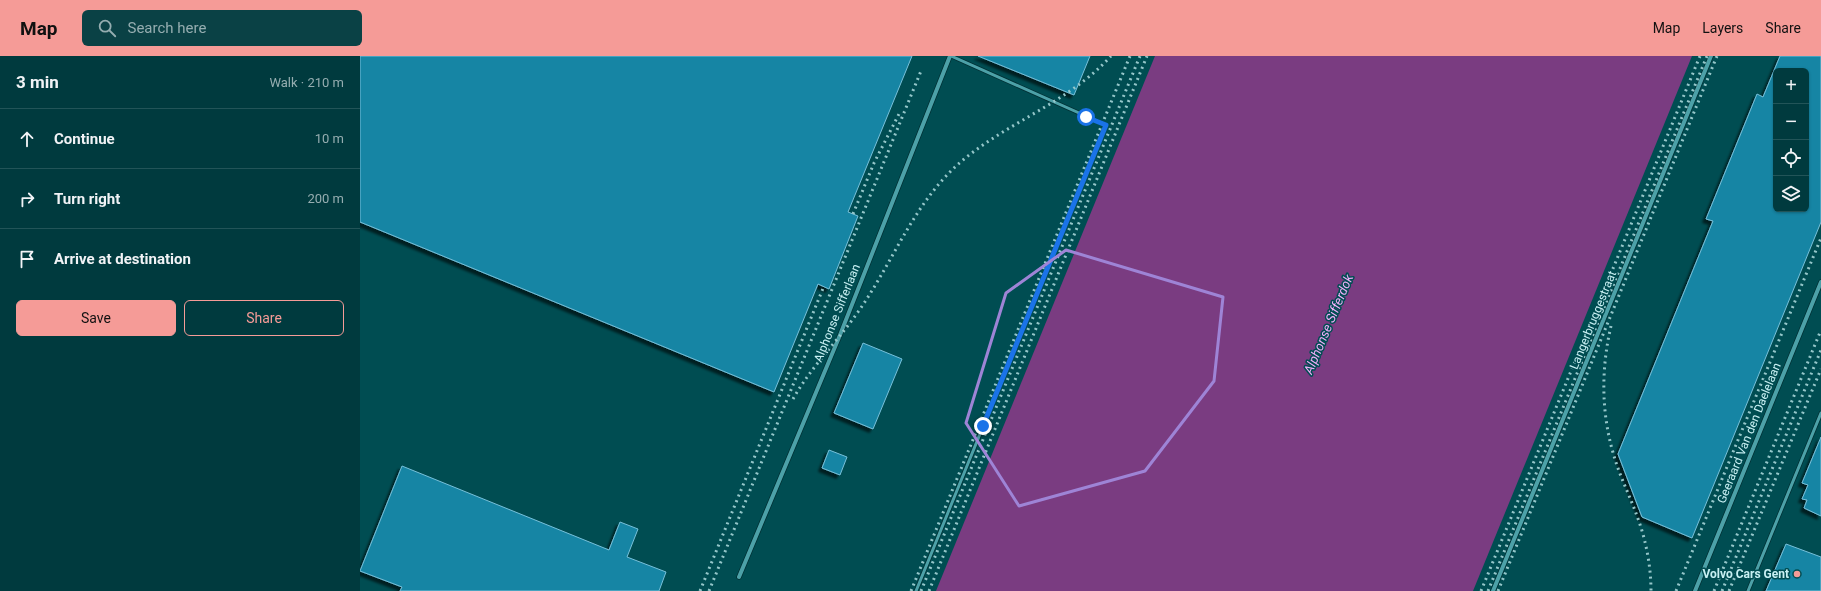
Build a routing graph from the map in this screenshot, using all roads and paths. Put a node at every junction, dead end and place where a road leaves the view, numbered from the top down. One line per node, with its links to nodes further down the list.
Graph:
1 (951, 56): 5 (street, Alphonse Sifferlaan); 6 (lane)
2 (1711, 56): 7 (street, Langerbruggestraat)
3 (1821, 282): 8 (street, Geeraard Van den Daelelaan)
4 (1821, 413): 9 (lane)
5 (739, 577)
6 (916, 591)
7 (1493, 591)
8 (1695, 591)
9 (1748, 591)

